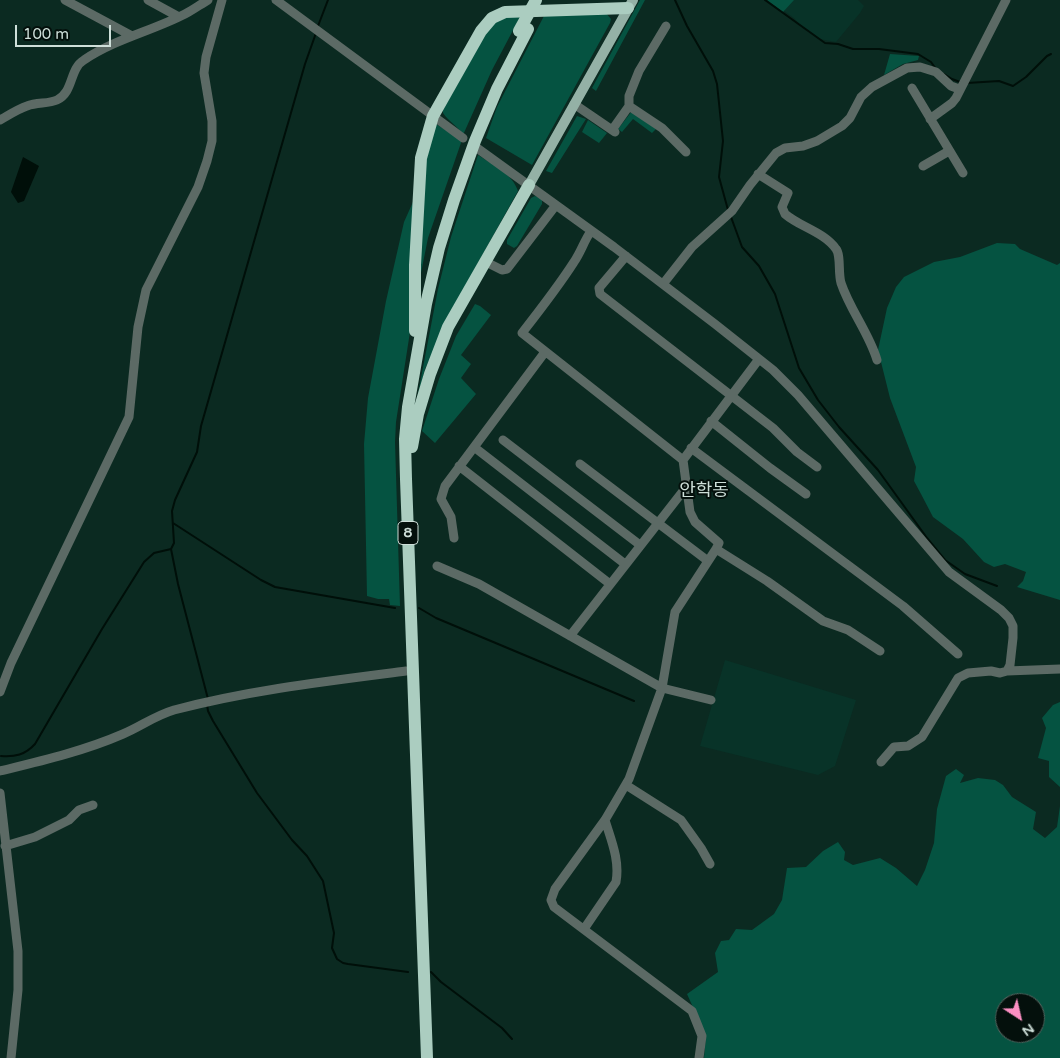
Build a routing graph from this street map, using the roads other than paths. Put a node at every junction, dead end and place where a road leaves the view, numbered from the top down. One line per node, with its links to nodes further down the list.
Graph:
1 (65, 0): 13 (street)
2 (148, 0): 10 (street)
3 (208, 0): 10 (street)
4 (222, 0): 65 (street)
5 (276, 0): 18 (street)
6 (536, 0): 12 (highway, 8, bridge)
7 (544, 0): 12 (highway, 8)
8 (1006, 0): 15 (street)
9 (631, 4): 16 (main road); 18 (highway)
10 (179, 17): 13 (street)
11 (666, 26): 17 (street)
12 (523, 30): 34 (highway, 8); 47 (highway, 8)
13 (132, 36): 20 (street)
14 (912, 88): 19 (street)
15 (959, 89): 19 (street); 27 (street)
16 (574, 104): 17 (street); 28 (main road)
17 (629, 106): 24 (street)
18 (433, 116): 21 (street); 34 (highway)
19 (930, 119): 23 (street)
20 (0, 120)
21 (463, 138)
22 (477, 148): 28 (street)
23 (950, 151): 25 (street); 26 (street)
24 (686, 152)
25 (923, 166)
26 (963, 173)
27 (758, 174): 33 (street); 37 (street)
28 (529, 185): 29 (street); 32 (highway)
29 (556, 205): 30 (street); 32 (street)
30 (591, 231): 31 (street); 35 (street)
31 (626, 256): 33 (street); 38 (street)
32 (486, 262): 47 (highway)
33 (663, 284): 36 (street)
34 (415, 331): 62 (highway, 8)
35 (546, 352): 41 (street); 43 (street)
36 (759, 359): 38 (street); 63 (street)
37 (877, 360)
38 (731, 395): 39 (street); 46 (street)
39 (712, 421): 42 (street); 49 (street)
40 (503, 440): 52 (street)
41 (474, 447): 45 (street); 55 (street)
42 (691, 448): 43 (street); 60 (street)
43 (683, 460): 48 (street)
44 (580, 464): 50 (street)
45 (459, 466): 51 (street); 57 (street)
46 (817, 467)
47 (406, 479): 78 (highway, 8)
48 (687, 486): 50 (street); 53 (street)
49 (806, 494)
50 (657, 523): 52 (street); 54 (street)
51 (454, 538)
52 (640, 545): 55 (street)
53 (716, 548): 54 (street); 59 (street)
54 (708, 561): 64 (street)
55 (625, 564): 57 (street)
56 (436, 566): 58 (street)
57 (610, 584): 58 (street)
58 (570, 636): 64 (street)
59 (880, 651)
60 (958, 654)
61 (1060, 669): 63 (street)
62 (406, 671): 68 (street); 77 (highway, 8)
63 (1007, 671): 67 (street)
64 (662, 688): 66 (street); 69 (street)
65 (0, 692)
66 (710, 700)
67 (881, 762)
68 (0, 771)
69 (626, 785): 72 (street); 74 (street)
70 (0, 793): 73 (street)
71 (93, 805): 73 (street)
72 (605, 820): 75 (street); 75 (street)
73 (5, 846): 76 (street)
74 (710, 864)
75 (584, 929): 79 (street)
76 (11, 1058)
77 (420, 1058)
78 (427, 1058)
79 (699, 1058)

